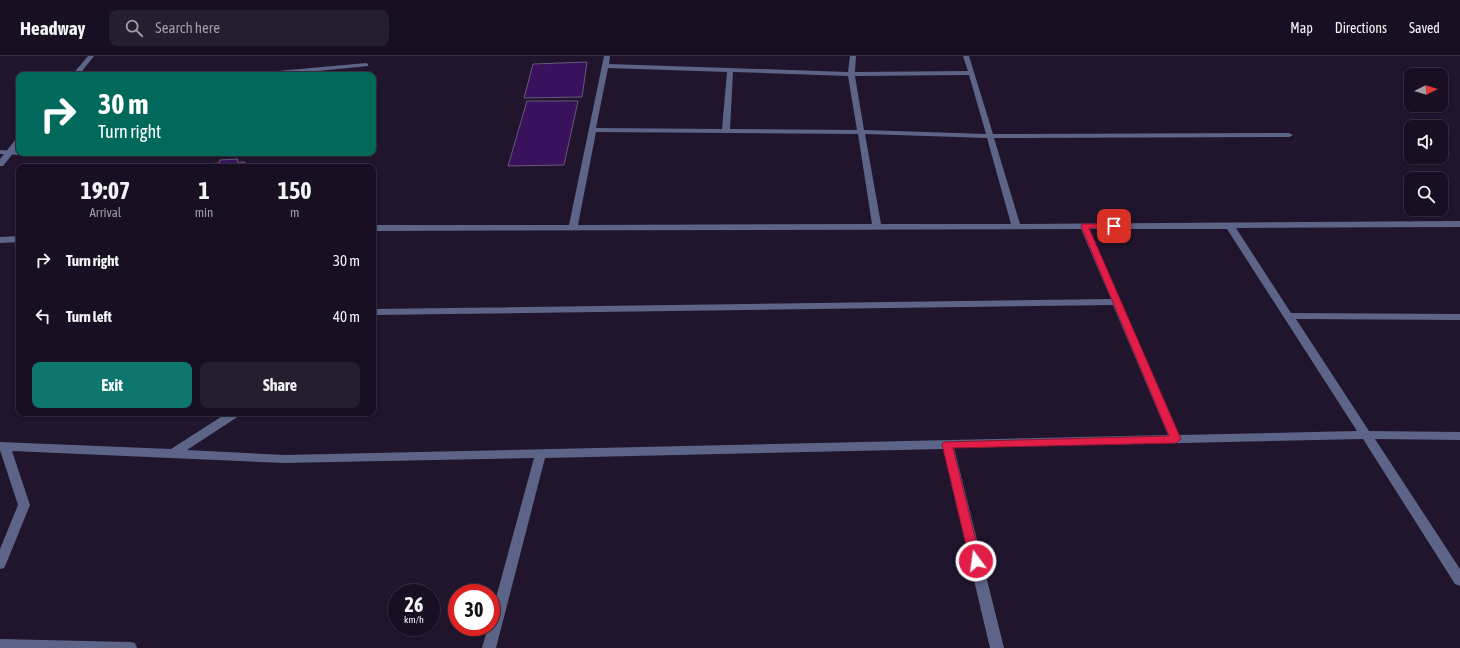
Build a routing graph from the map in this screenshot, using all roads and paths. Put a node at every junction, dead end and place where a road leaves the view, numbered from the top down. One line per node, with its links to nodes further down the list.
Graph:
1 (91, 56): 8 (street)
2 (607, 56): 6 (street)
3 (853, 56): 11 (street)
4 (966, 56): 10 (street)
5 (366, 65): 9 (street)
6 (605, 66): 7 (street); 12 (street)
7 (730, 70): 11 (street); 13 (street)
8 (78, 72)
9 (289, 72)
10 (972, 73): 11 (street); 16 (street)
11 (851, 74): 14 (street)
12 (592, 130): 13 (street); 27 (street)
13 (726, 131): 14 (street)
14 (861, 132): 16 (street); 23 (street)
15 (1289, 135): 16 (street)
16 (990, 136): 24 (street)
17 (16, 145): 19 (street)
18 (0, 152): 19 (street)
19 (10, 153): 20 (street); 21 (street)
20 (16, 153)
21 (0, 164)
22 (1460, 224): 26 (street)
23 (877, 226): 24 (street); 27 (street)
24 (1016, 226): 25 (street)
25 (1084, 226): 26 (street); 31 (street)
26 (1230, 226): 33 (street)
27 (573, 227): 28 (street)
28 (376, 228)
29 (16, 239): 30 (street)
30 (0, 240)
31 (1117, 302): 32 (street); 38 (street)
32 (376, 312)
33 (1289, 316): 34 (street); 36 (street)
34 (1460, 316)
35 (231, 416): 42 (street)
36 (1366, 435): 37 (street); 38 (street); 44 (street)
37 (1460, 436)
38 (1176, 439): 39 (street)
39 (947, 444): 41 (street); 48 (street)
40 (2, 446): 42 (street); 43 (street)
41 (541, 453): 42 (street); 47 (street)
42 (173, 454)
43 (0, 564)
44 (1460, 580)
45 (0, 645): 46 (street)
46 (130, 648)
47 (489, 648)
48 (997, 648)

